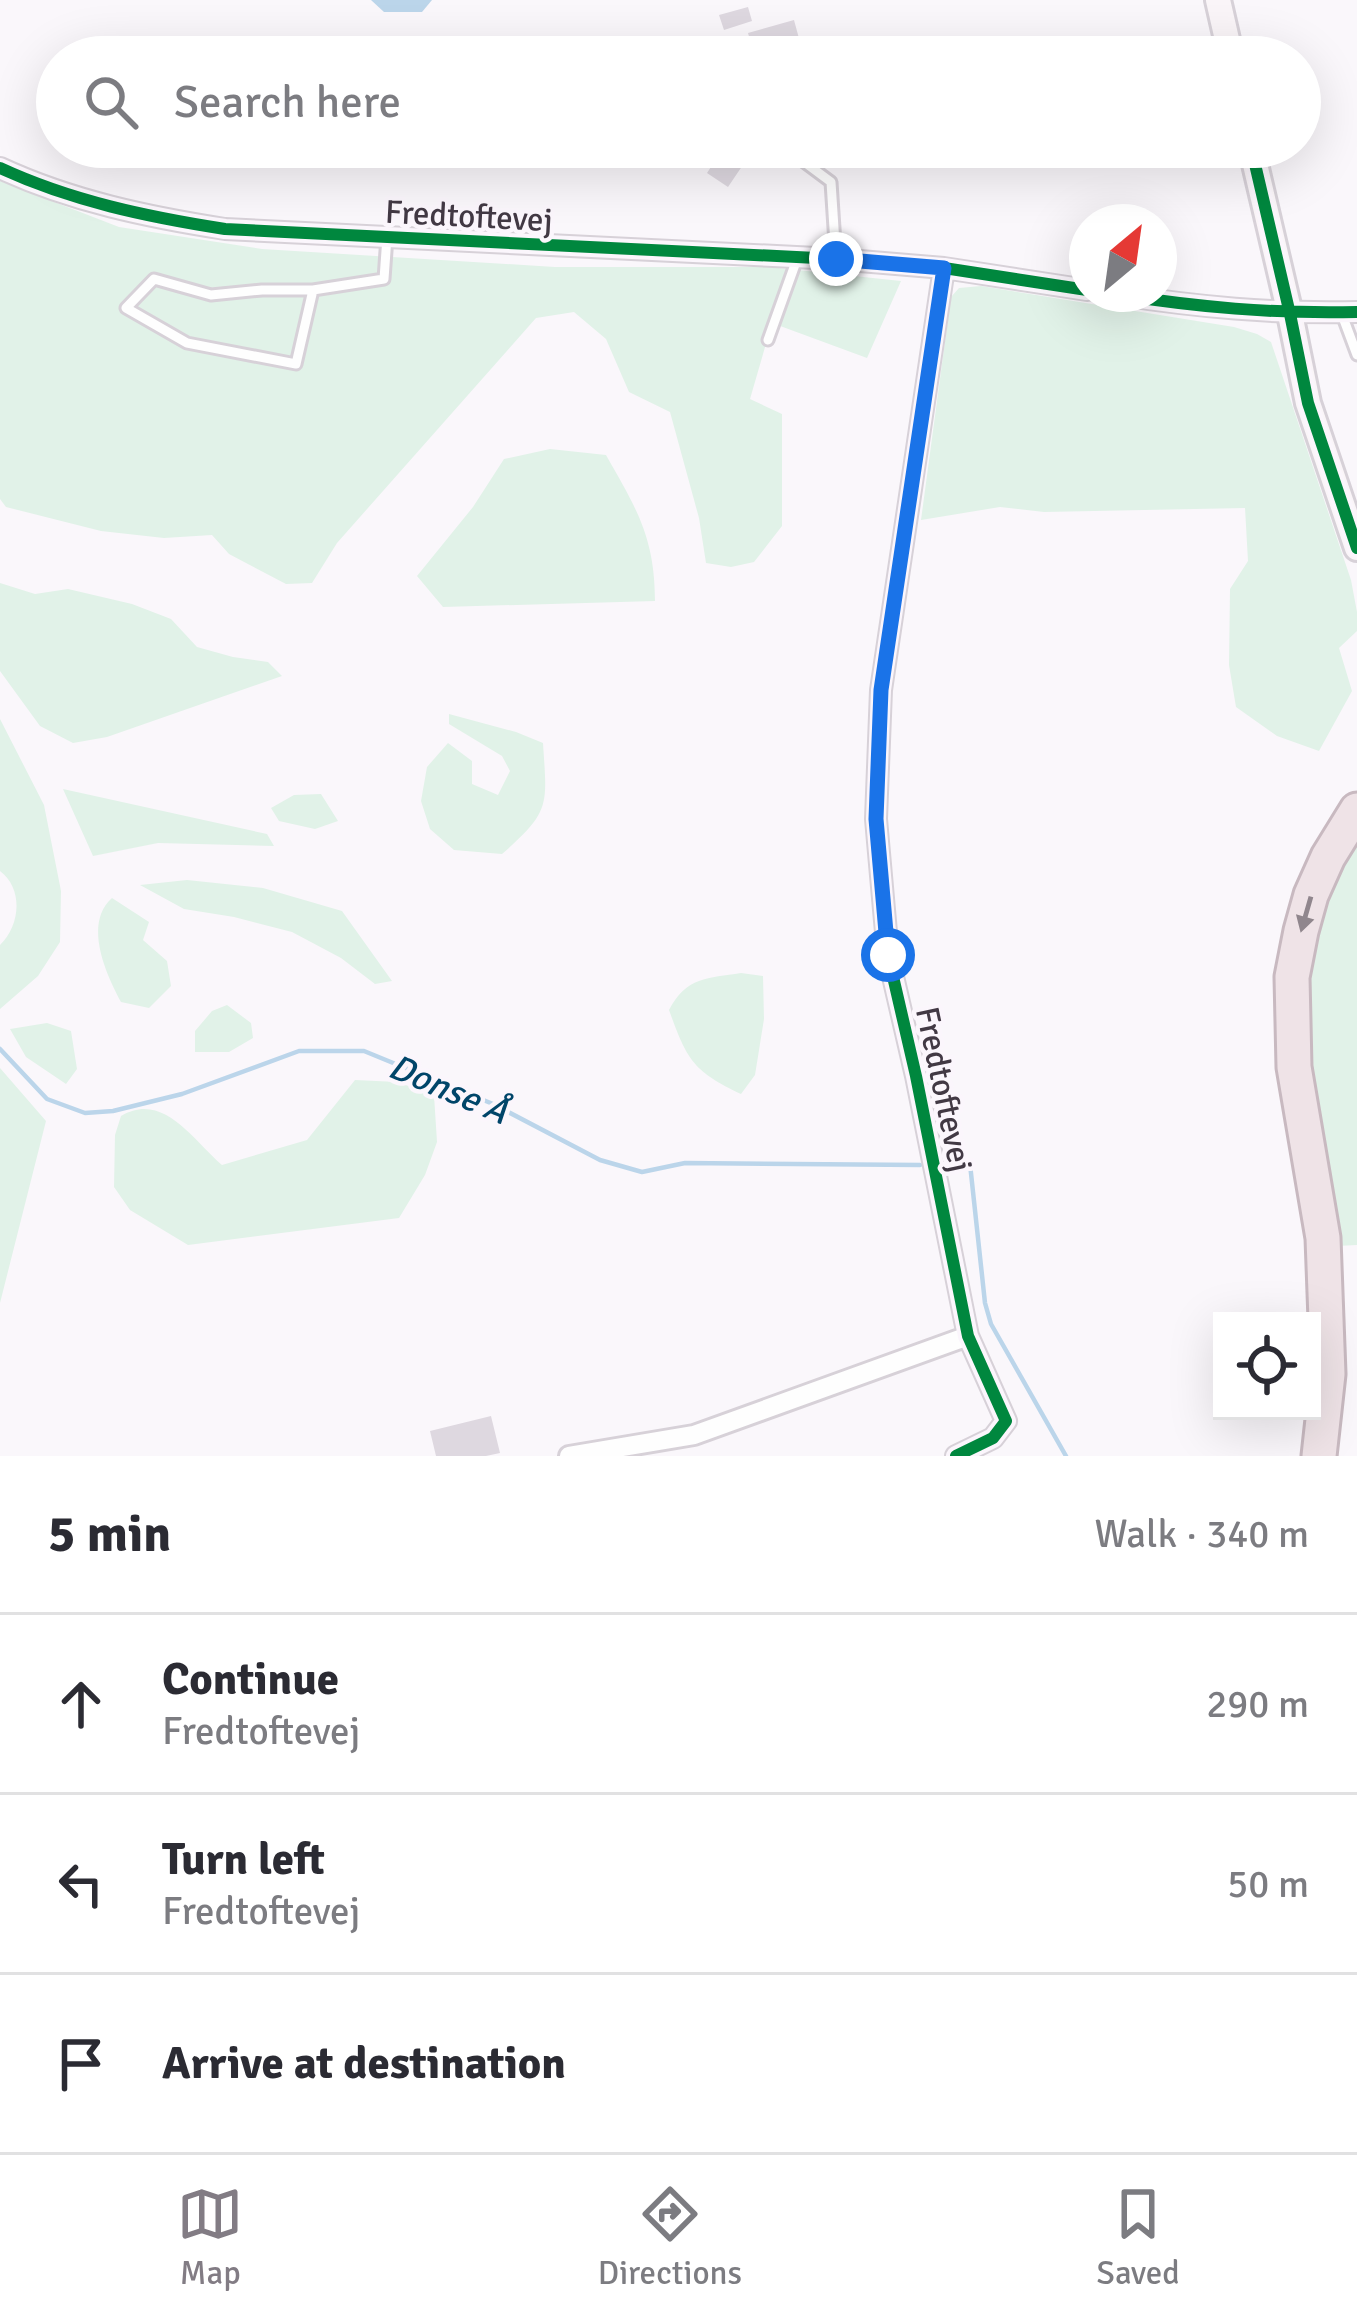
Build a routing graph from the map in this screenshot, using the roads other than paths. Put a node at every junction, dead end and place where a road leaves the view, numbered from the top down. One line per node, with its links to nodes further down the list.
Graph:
1 (1218, 0): 2 (street)
2 (1226, 36)
3 (0, 167): 6 (street, Fredtoftevej)
4 (812, 168): 8 (lane)
5 (1256, 168): 14 (street)
6 (387, 237): 7 (street, Fredtoftevej); 11 (lane)
7 (797, 259): 8 (street, Fredtoftevej); 15 (lane)
8 (836, 259): 9 (street, Fredtoftevej)
9 (944, 268): 10 (street, Fredtoftevej); 20 (street, Fredtoftevej)
10 (1069, 287)
11 (313, 290): 11 (lane)
12 (1177, 304): 14 (street)
13 (1349, 312): 14 (street); 16 (lane)
14 (1290, 314): 17 (street); 18 (street)
15 (768, 340)
16 (1357, 355)
17 (1357, 506)
18 (1357, 548)
19 (1357, 810): 23 (highway, one-way to 23)
20 (968, 1336): 21 (street); 22 (street, Fredtoftevej)
21 (568, 1456)
22 (956, 1456)
23 (1318, 1456)

